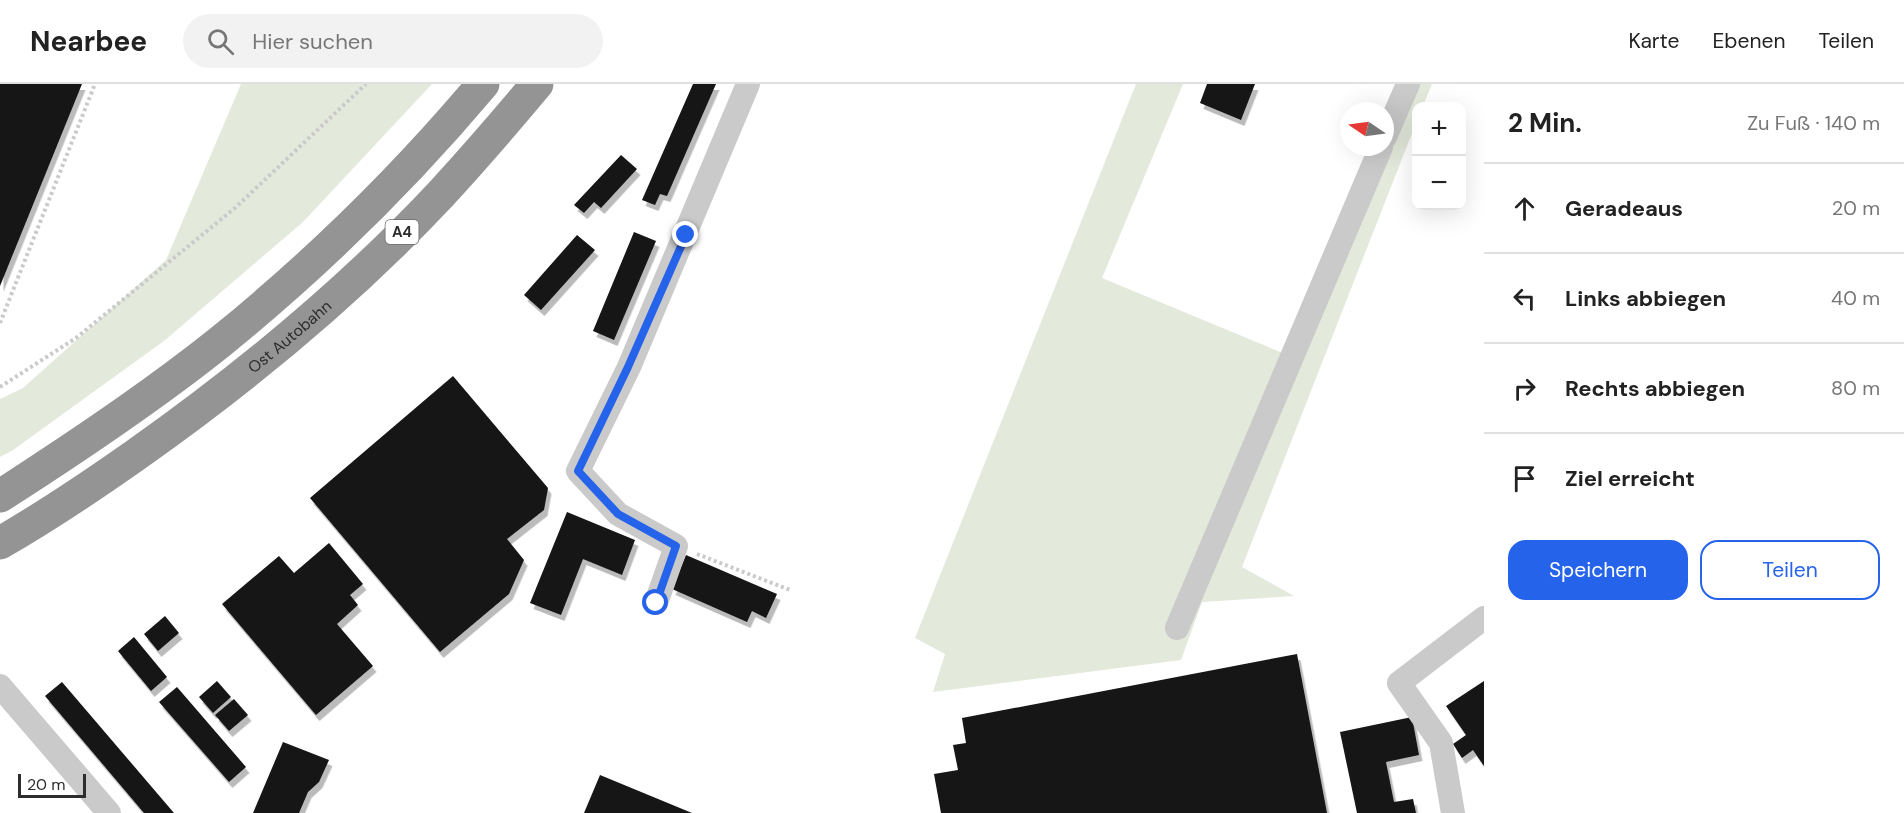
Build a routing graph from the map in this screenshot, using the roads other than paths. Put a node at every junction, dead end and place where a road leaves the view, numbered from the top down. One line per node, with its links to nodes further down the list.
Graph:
1 (483, 84): 7 (highway, A4)
2 (537, 84): 8 (highway, Ost Autobahn / A4)
3 (748, 84): 9 (street)
4 (1408, 84): 5 (street)
5 (1394, 116)
6 (1377, 156): 11 (street)
7 (0, 496)
8 (0, 543)
9 (656, 603)
10 (1484, 618): 14 (street)
11 (1177, 628)
12 (0, 686): 13 (street)
13 (109, 813)
14 (1453, 813)

